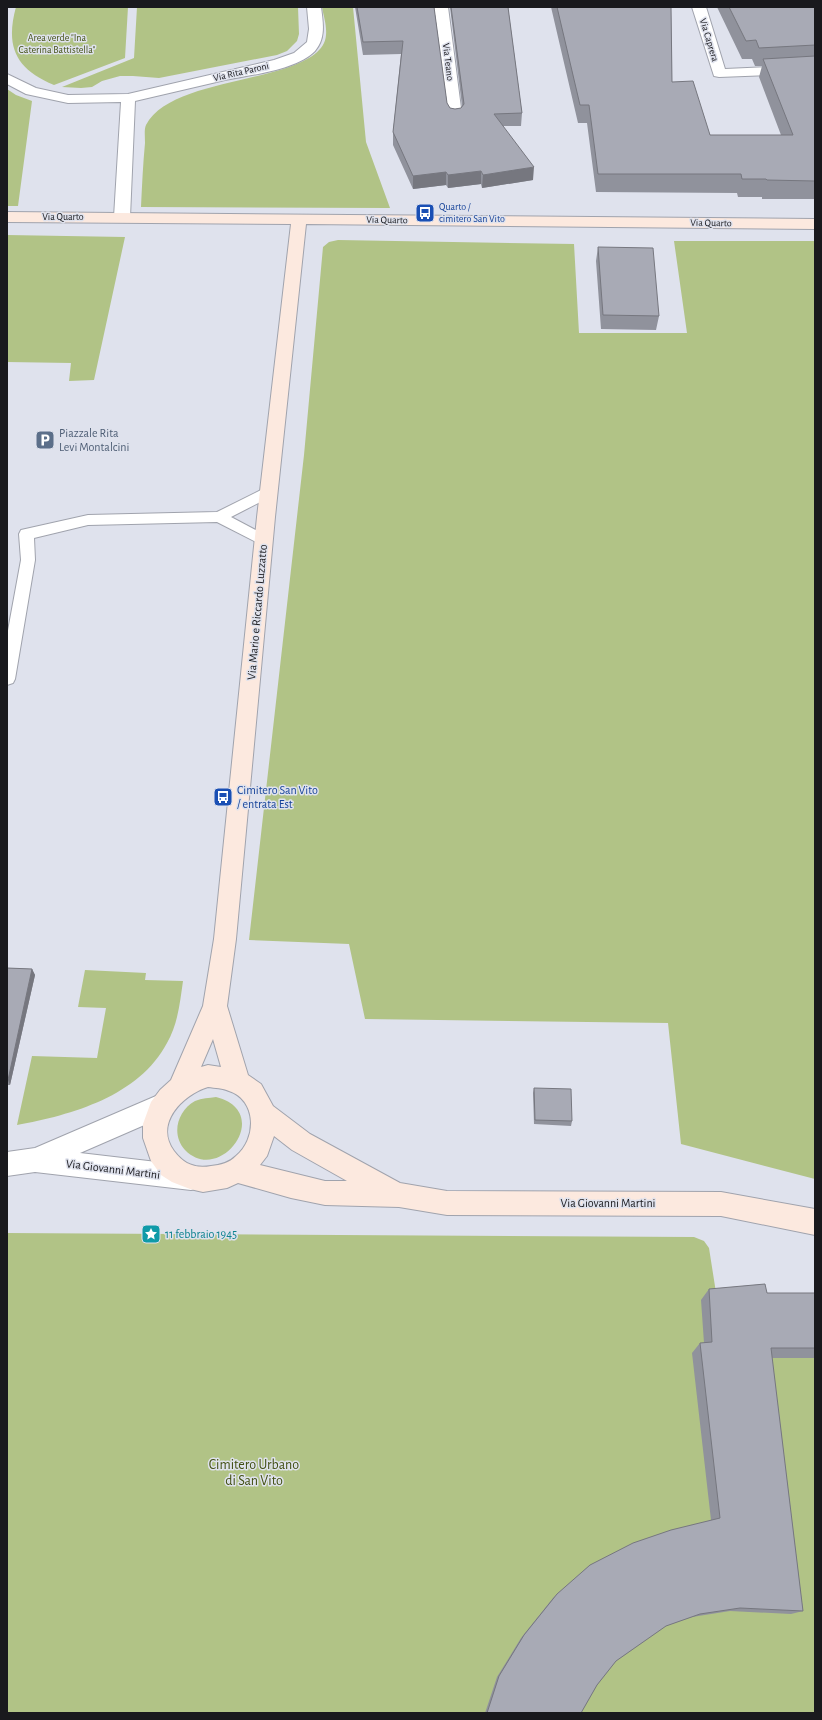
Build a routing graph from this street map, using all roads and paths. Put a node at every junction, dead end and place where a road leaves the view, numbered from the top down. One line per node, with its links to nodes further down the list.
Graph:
1 (314, 7): 6 (street, Via Rita Paroni)
2 (441, 7): 7 (street, Via Teano)
3 (700, 7): 4 (street, Via Caprera)
4 (815, 69)
5 (7, 78): 6 (street, Via Rita Paroni)
6 (128, 98): 9 (street)
7 (455, 116)
8 (7, 217): 9 (street, Via Quarto)
9 (122, 217): 10 (street, Via Quarto)
10 (299, 219): 11 (street, Via Quarto); 12 (street, Via Mario e Riccardo Luzzatto)
11 (815, 224)
12 (269, 491): 13 (lane); 14 (street, Via Mario e Riccardo Luzzatto)
13 (218, 517): 14 (lane); 15 (lane)
14 (264, 541): 16 (street, Via Mario e Riccardo Luzzatto)
15 (7, 679)
16 (215, 1006): 17 (street, Via Mario e Riccardo Luzzatto); 18 (street, Via Mario e Riccardo Luzzatto)
17 (237, 1080): 18 (street); 20 (street)
18 (180, 1087): 19 (street)
19 (163, 1104): 21 (street, Via Giovanni Martini); 24 (street)
20 (264, 1113): 23 (street); 25 (street, Via Giovanni Martini)
21 (35, 1160): 22 (street, Via Giovanni Martini); 24 (street, Via Giovanni Martini)
22 (7, 1164)
23 (237, 1171): 24 (street); 25 (street, Via Giovanni Martini)
24 (192, 1178)
25 (399, 1195): 26 (street, Via Giovanni Martini)
26 (815, 1222)

